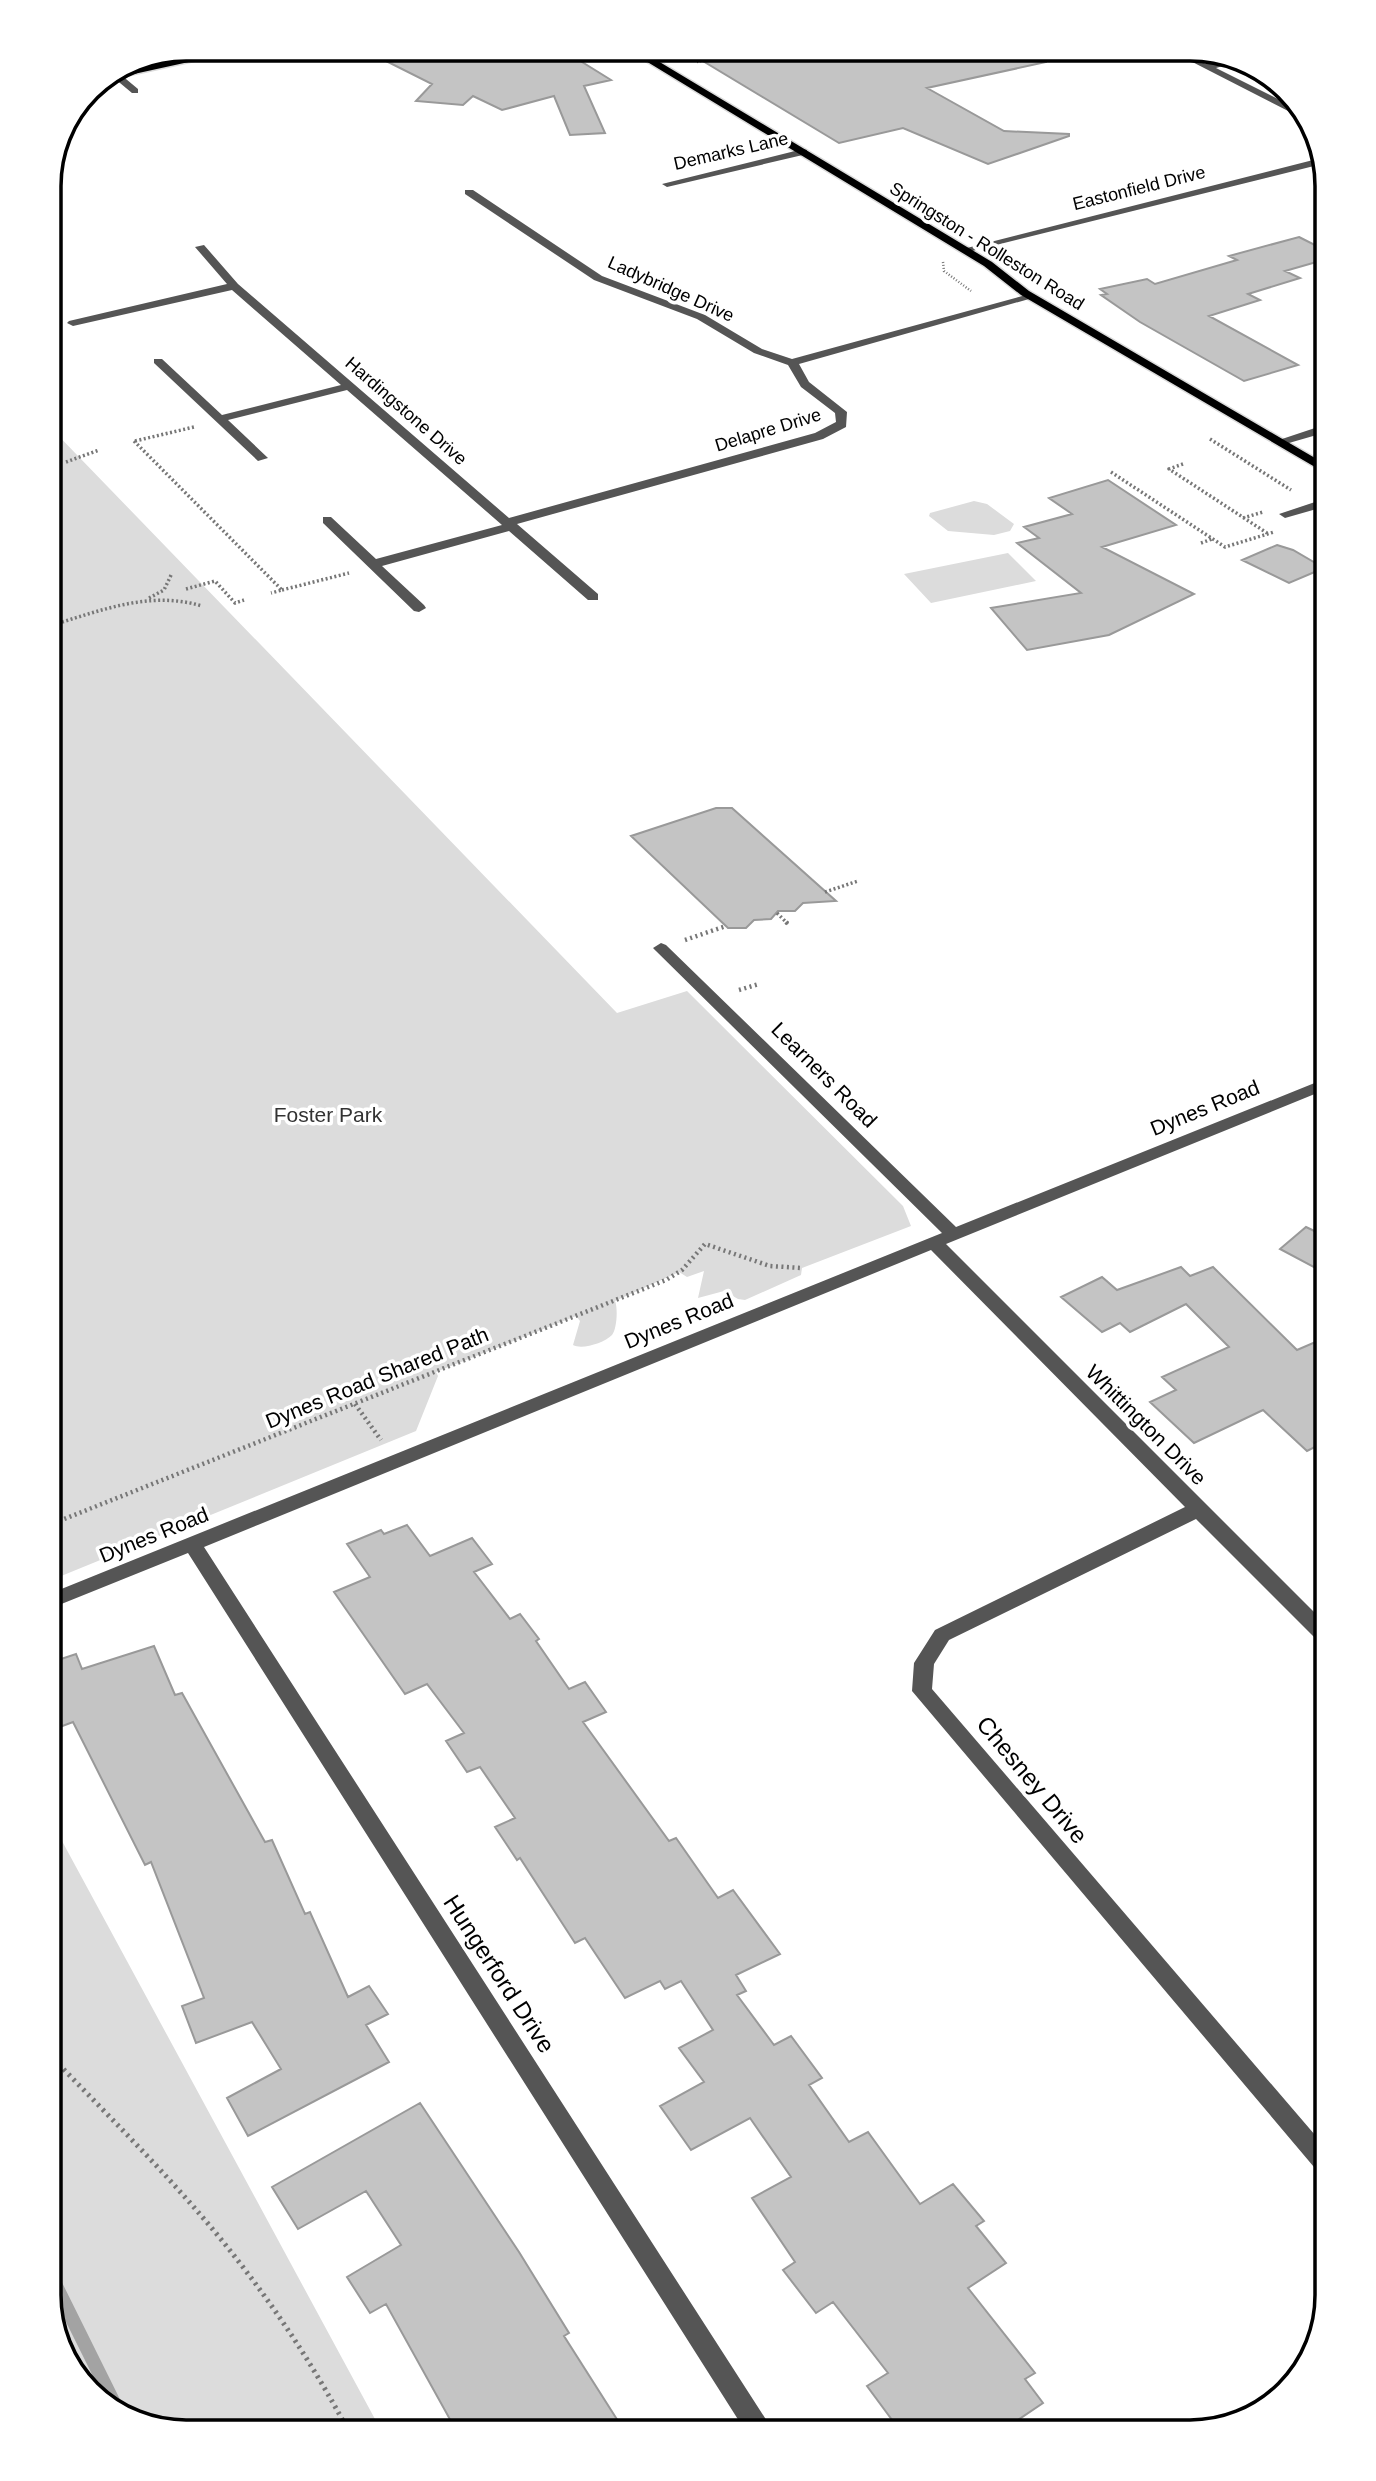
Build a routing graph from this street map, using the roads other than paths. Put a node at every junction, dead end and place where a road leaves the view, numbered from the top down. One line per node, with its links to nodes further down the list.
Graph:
1 (187, 61): 6 (main road)
2 (652, 61): 10 (main road, Springston - Rolleston Road)
3 (1196, 62): 5 (street)
4 (1216, 65): 5 (street)
5 (1206, 67): 9 (street)
6 (136, 72)
7 (121, 80): 8 (street)
8 (135, 91)
9 (1285, 106)
10 (803, 152): 12 (street, Demarks Lane); 15 (main road, Springston - Rolleston Road)
11 (1312, 162): 15 (street, Eastonfield Drive)
12 (667, 184)
13 (469, 192): 20 (street, Ladybridge Drive)
14 (200, 247): 16 (street, Hardingstone Drive)
15 (964, 250): 17 (main road, Springston - Rolleston Road)
16 (234, 286): 18 (street); 21 (street, Hardingstone Drive)
17 (1030, 297): 20 (street); 24 (main road, Springston - Rolleston Road)
18 (73, 323)
19 (158, 361): 22 (street)
20 (793, 363): 30 (street, Delapre Drive)
21 (351, 386): 22 (street); 30 (street, Hardingstone Drive)
22 (219, 419): 25 (street)
23 (1315, 431): 24 (street)
24 (1282, 441): 26 (main road, Springston - Rolleston Road)
25 (261, 458)
26 (1315, 462)
27 (1315, 505): 28 (street)
28 (1285, 514)
29 (327, 520): 31 (street)
30 (510, 524): 31 (street); 32 (street, Hardingstone Drive)
31 (373, 564): 33 (street)
32 (593, 597)
33 (418, 608)
34 (661, 948): 36 (street, Learners Road)
35 (1315, 1088): 36 (street, Dynes Road)
36 (954, 1235): 37 (street, Dynes Road)
37 (934, 1243): 38 (street, Whittington Drive); 39 (street, Dynes Road)
38 (1197, 1510): 41 (street, Whittington Drive); 42 (street, Chesney Drive)
39 (193, 1545): 40 (street, Dynes Road); 43 (street, Hungerford Drive)
40 (61, 1597)
41 (1315, 1626)
42 (1315, 2152)
43 (753, 2420)

